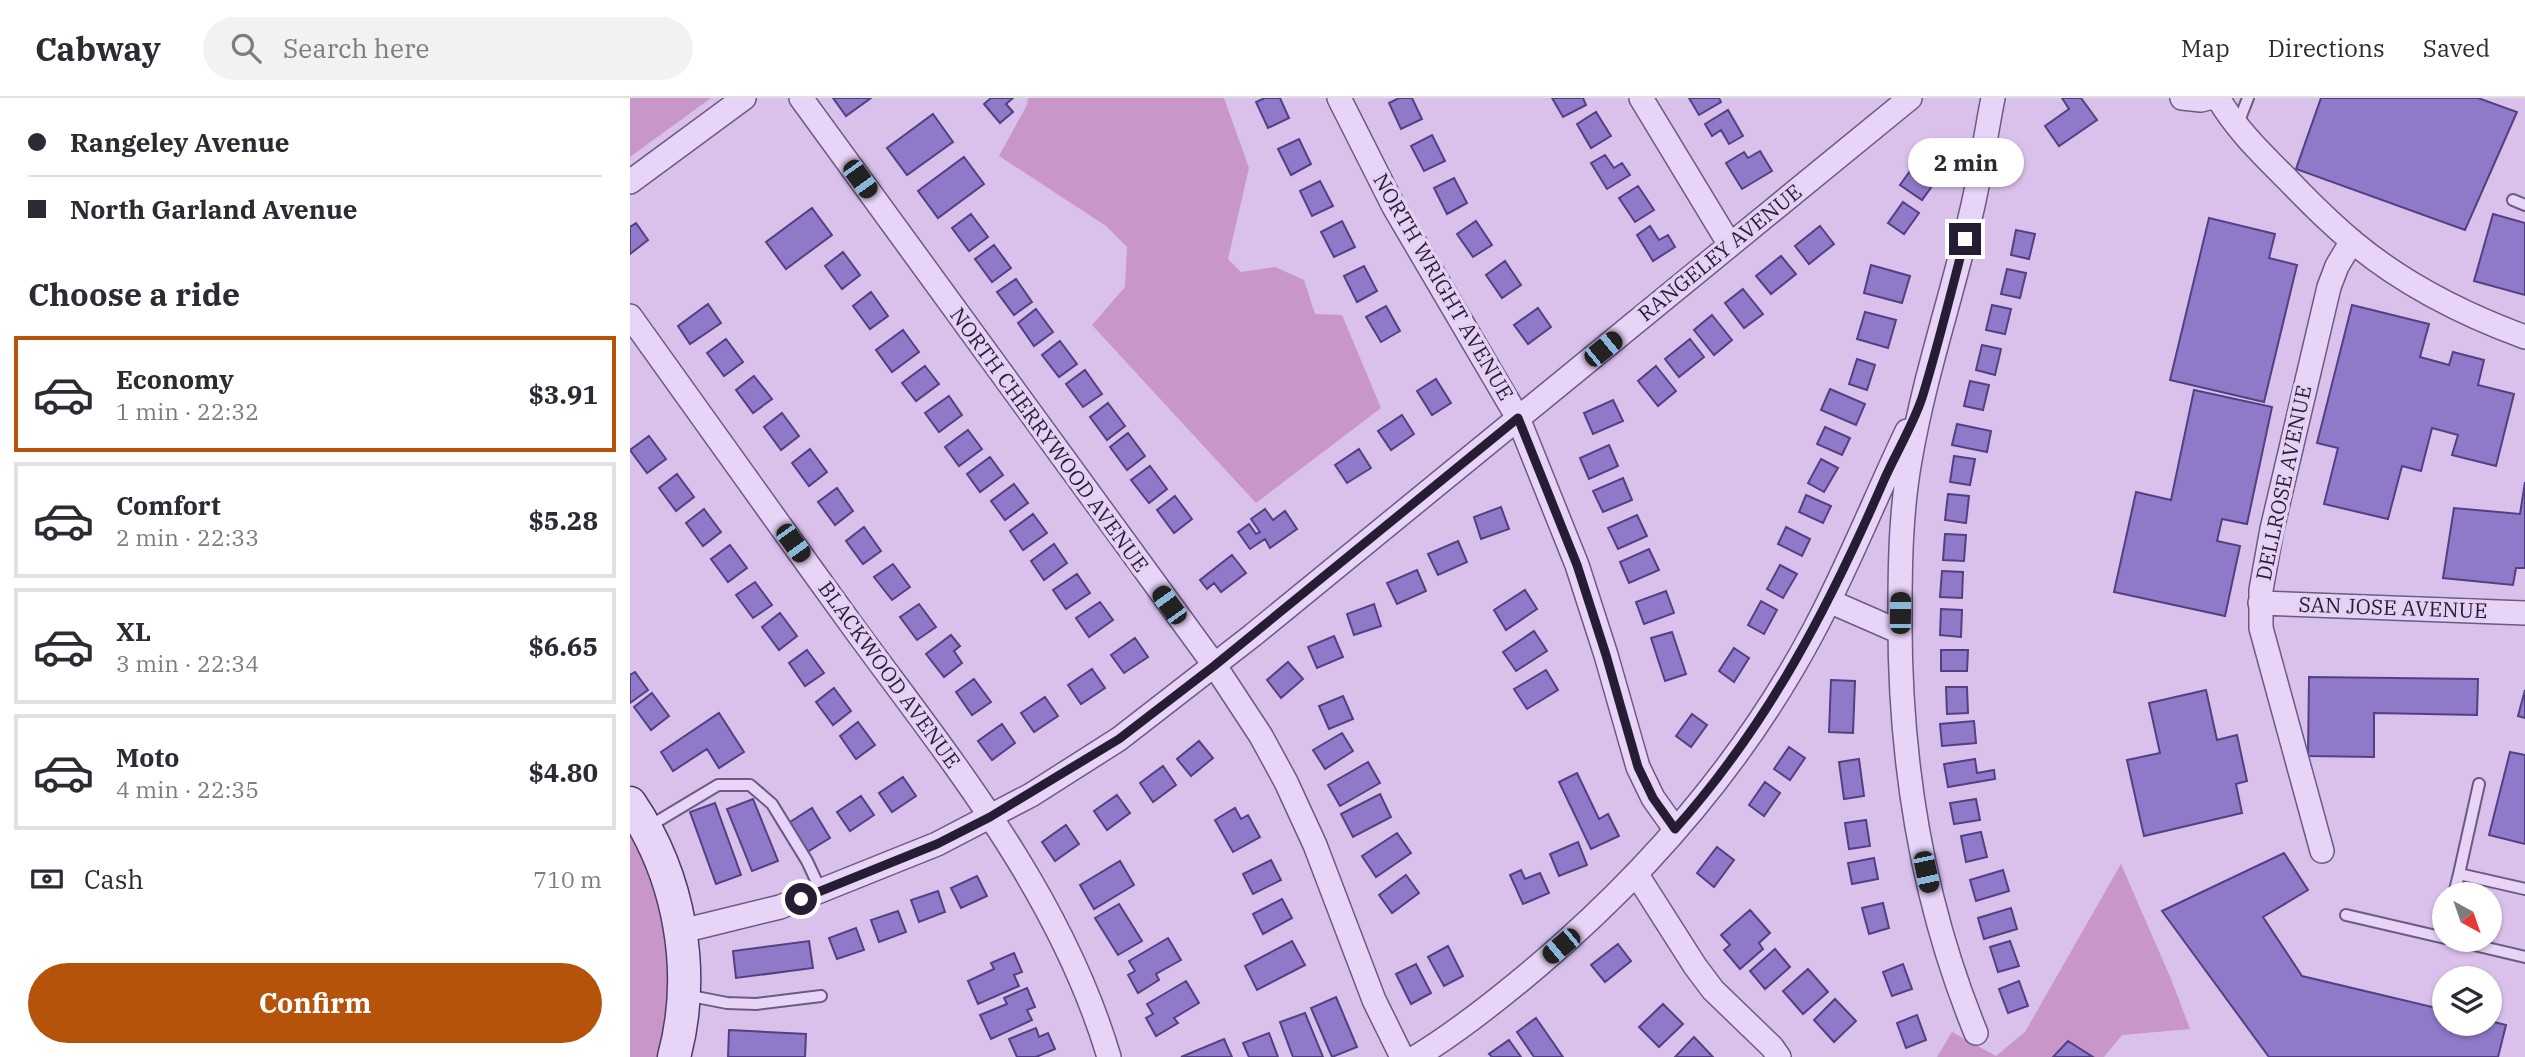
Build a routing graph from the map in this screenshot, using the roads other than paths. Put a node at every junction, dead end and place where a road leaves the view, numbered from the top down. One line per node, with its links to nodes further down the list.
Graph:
1 (744, 98): 12 (street)
2 (801, 98): 25 (street, NORTH CHERRYWOOD AVENUE)
3 (1339, 98): 20 (street, NORTH WRIGHT AVENUE)
4 (1641, 98): 16 (street)
5 (1910, 98): 16 (street, RANGELEY AVENUE)
6 (1993, 98): 19 (street)
7 (2182, 98): 8 (street)
8 (2209, 98)
9 (2218, 98): 11 (street)
10 (2248, 98): 11 (lane)
11 (2236, 126): 15 (street)
12 (630, 182)
13 (2513, 200): 14 (lane)
14 (2525, 205)
15 (2353, 242): 18 (street); 22 (street, DELLROSE AVENUE)
16 (1730, 245): 20 (street, RANGELEY AVENUE)
17 (630, 316): 28 (street, BLACKWOOD AVENUE)
18 (2525, 337)
19 (1921, 399): 21 (street); 24 (street)
20 (1518, 418): 25 (street, RANGELEY AVENUE); 29 (street, NORTH WRIGHT AVENUE)
21 (1829, 601): 24 (street); 29 (street)
22 (2260, 603): 23 (street, SAN JOSE AVENUE); 30 (street, DELLROSE AVENUE)
23 (2525, 612)
24 (1900, 632): 43 (street)
25 (1214, 666): 28 (street, RANGELEY AVENUE); 46 (street, NORTH CHERRYWOOD AVENUE)
26 (2479, 784): 31 (lane)
27 (638, 815): 35 (lane); 37 (main road)
28 (990, 817): 35 (street, RANGELEY AVENUE); 45 (street, BLACKWOOD AVENUE)
29 (1675, 829): 32 (street)
30 (2322, 851)
31 (2459, 874): 33 (lane); 34 (lane)
32 (1637, 875): 47 (street); 48 (street)
33 (2457, 882)
34 (2525, 889)
35 (821, 891): 37 (street, RANGELEY AVENUE)
36 (2346, 915): 38 (lane)
37 (682, 931): 41 (main road)
38 (2432, 933)
39 (2502, 951): 40 (lane)
40 (2525, 957)
41 (683, 995): 42 (lane); 44 (main road)
42 (821, 996)
43 (1976, 1033)
44 (674, 1057)
45 (1109, 1057)
46 (1402, 1057)
47 (1416, 1057)
48 (1779, 1057)

